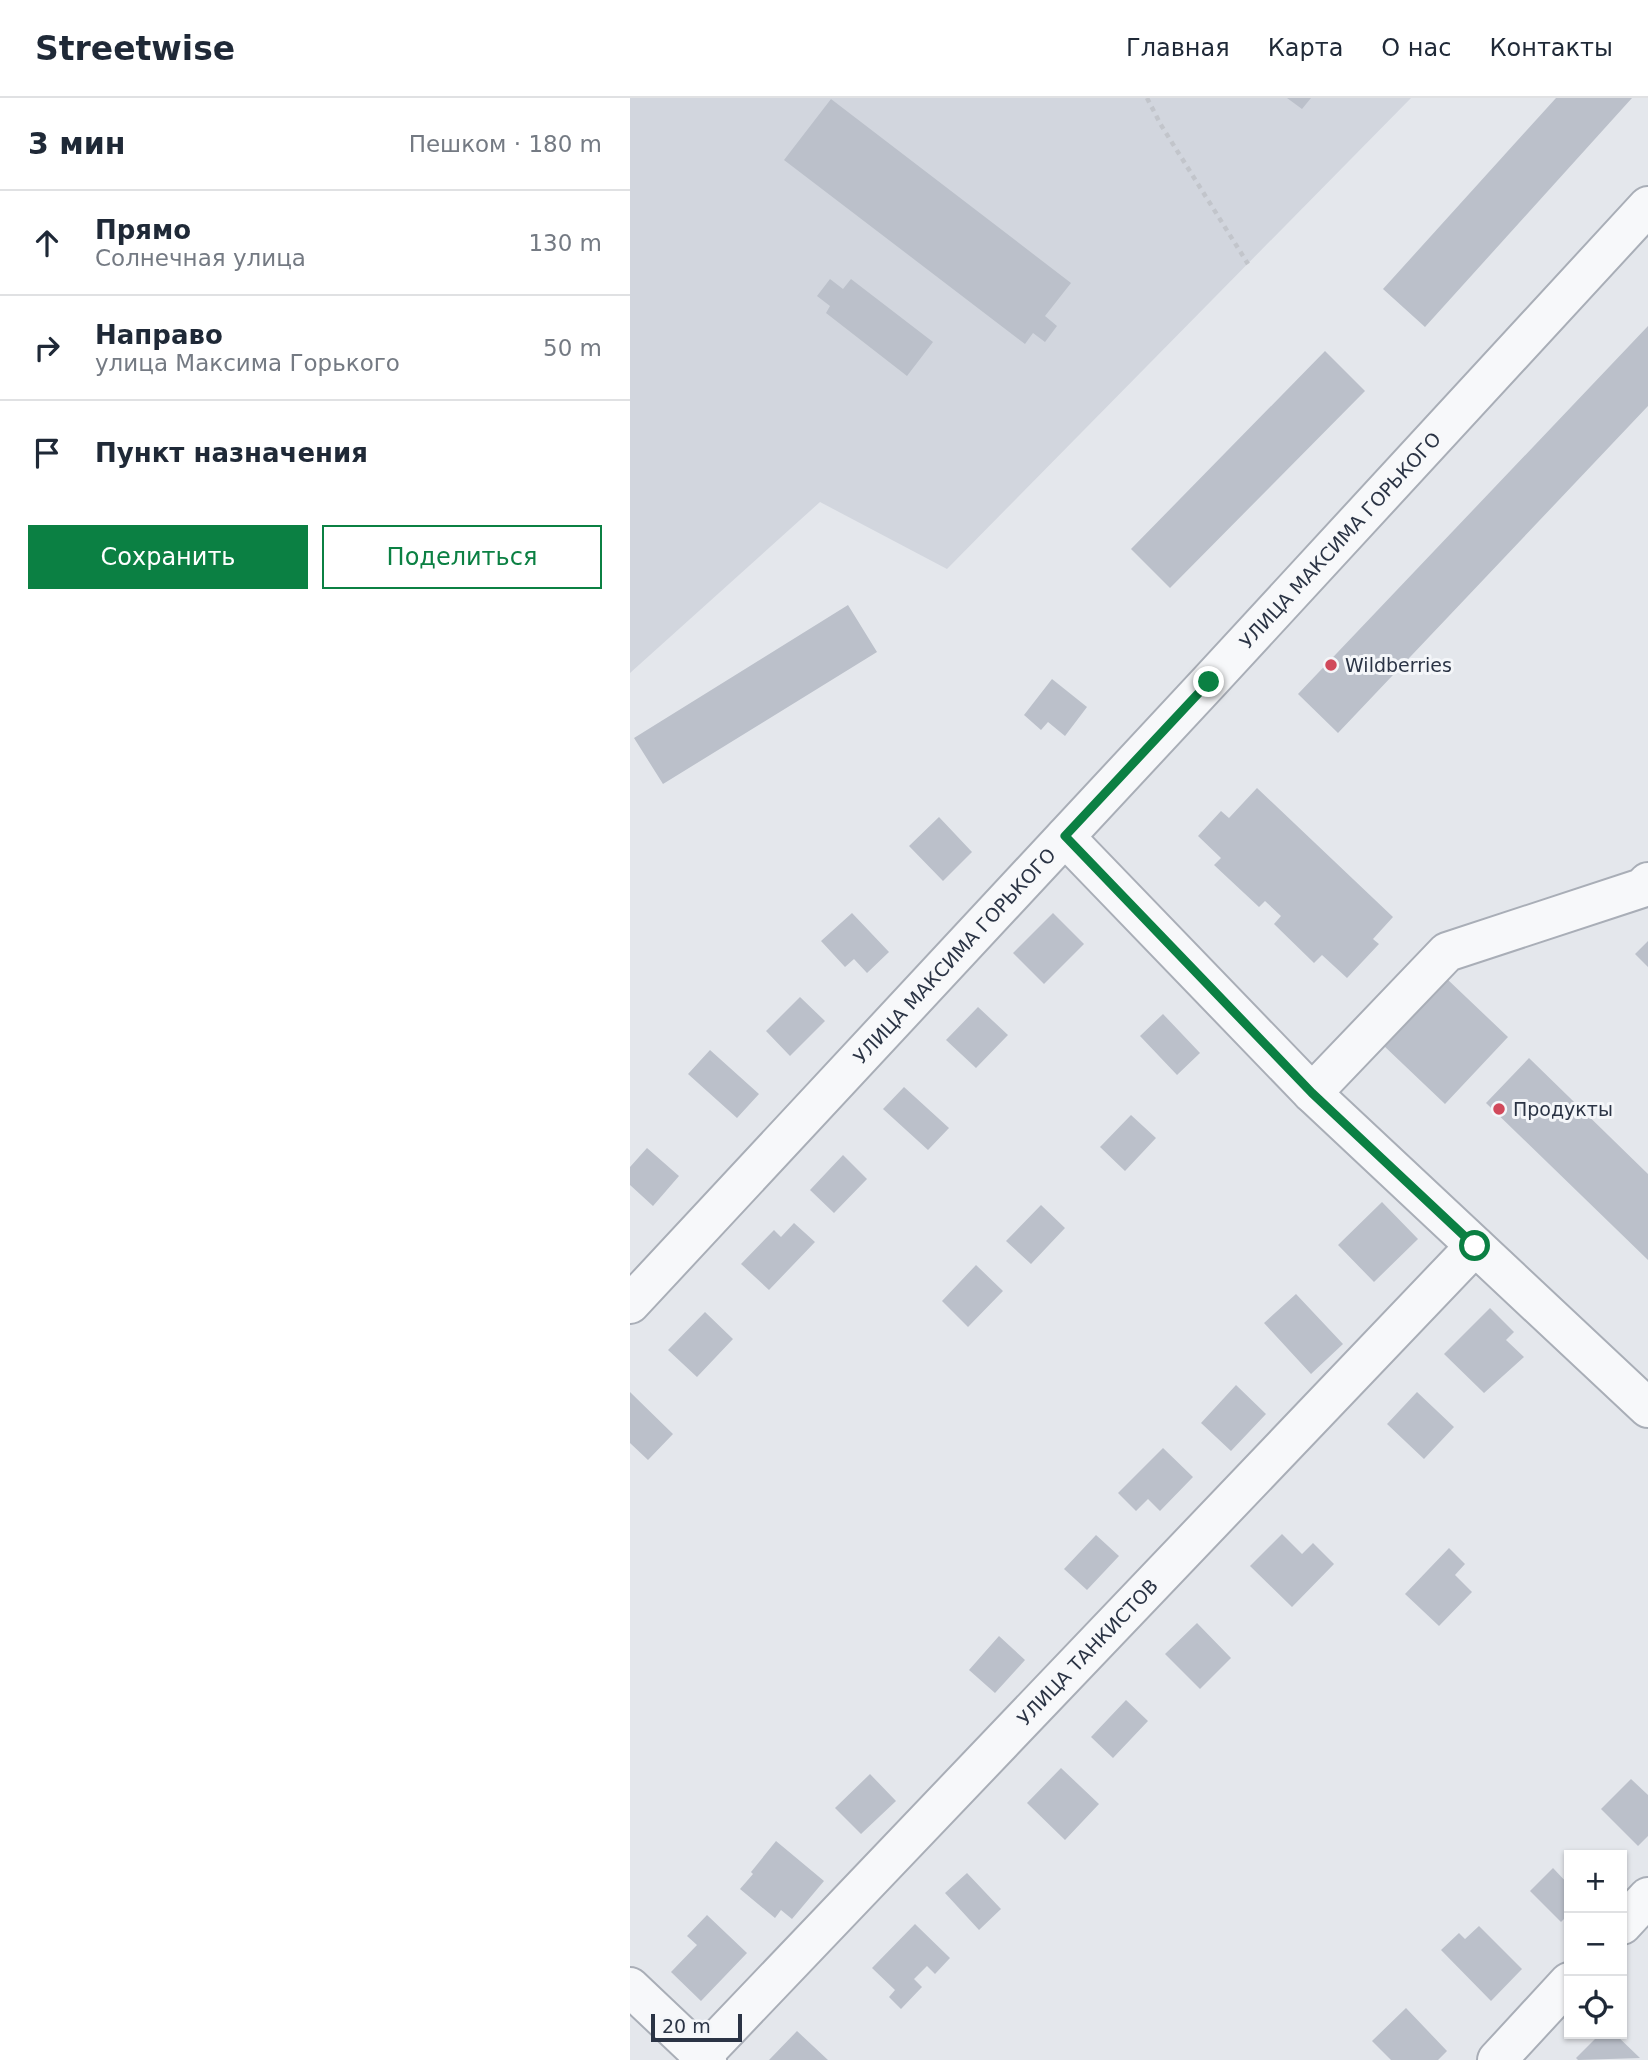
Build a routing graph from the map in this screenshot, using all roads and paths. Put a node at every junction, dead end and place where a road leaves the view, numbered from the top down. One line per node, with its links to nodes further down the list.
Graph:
1 (1147, 98): 3 (path)
2 (1648, 206): 4 (street, УЛИЦА МАКСИМА ГОРЬКОГО)
3 (1248, 264)
4 (1065, 836): 6 (street); 8 (street, УЛИЦА МАКСИМА ГОРЬКОГО)
5 (1648, 882): 6 (street)
6 (1312, 1093): 7 (street)
7 (1475, 1246): 9 (street); 14 (street, УЛИЦА ТАНКИСТОВ)
8 (630, 1304)
9 (1648, 1408)
10 (1648, 1896): 11 (street)
11 (1627, 1919)
12 (630, 1987): 14 (street)
13 (1564, 1987): 15 (street)
14 (702, 2058)
15 (1497, 2060)

